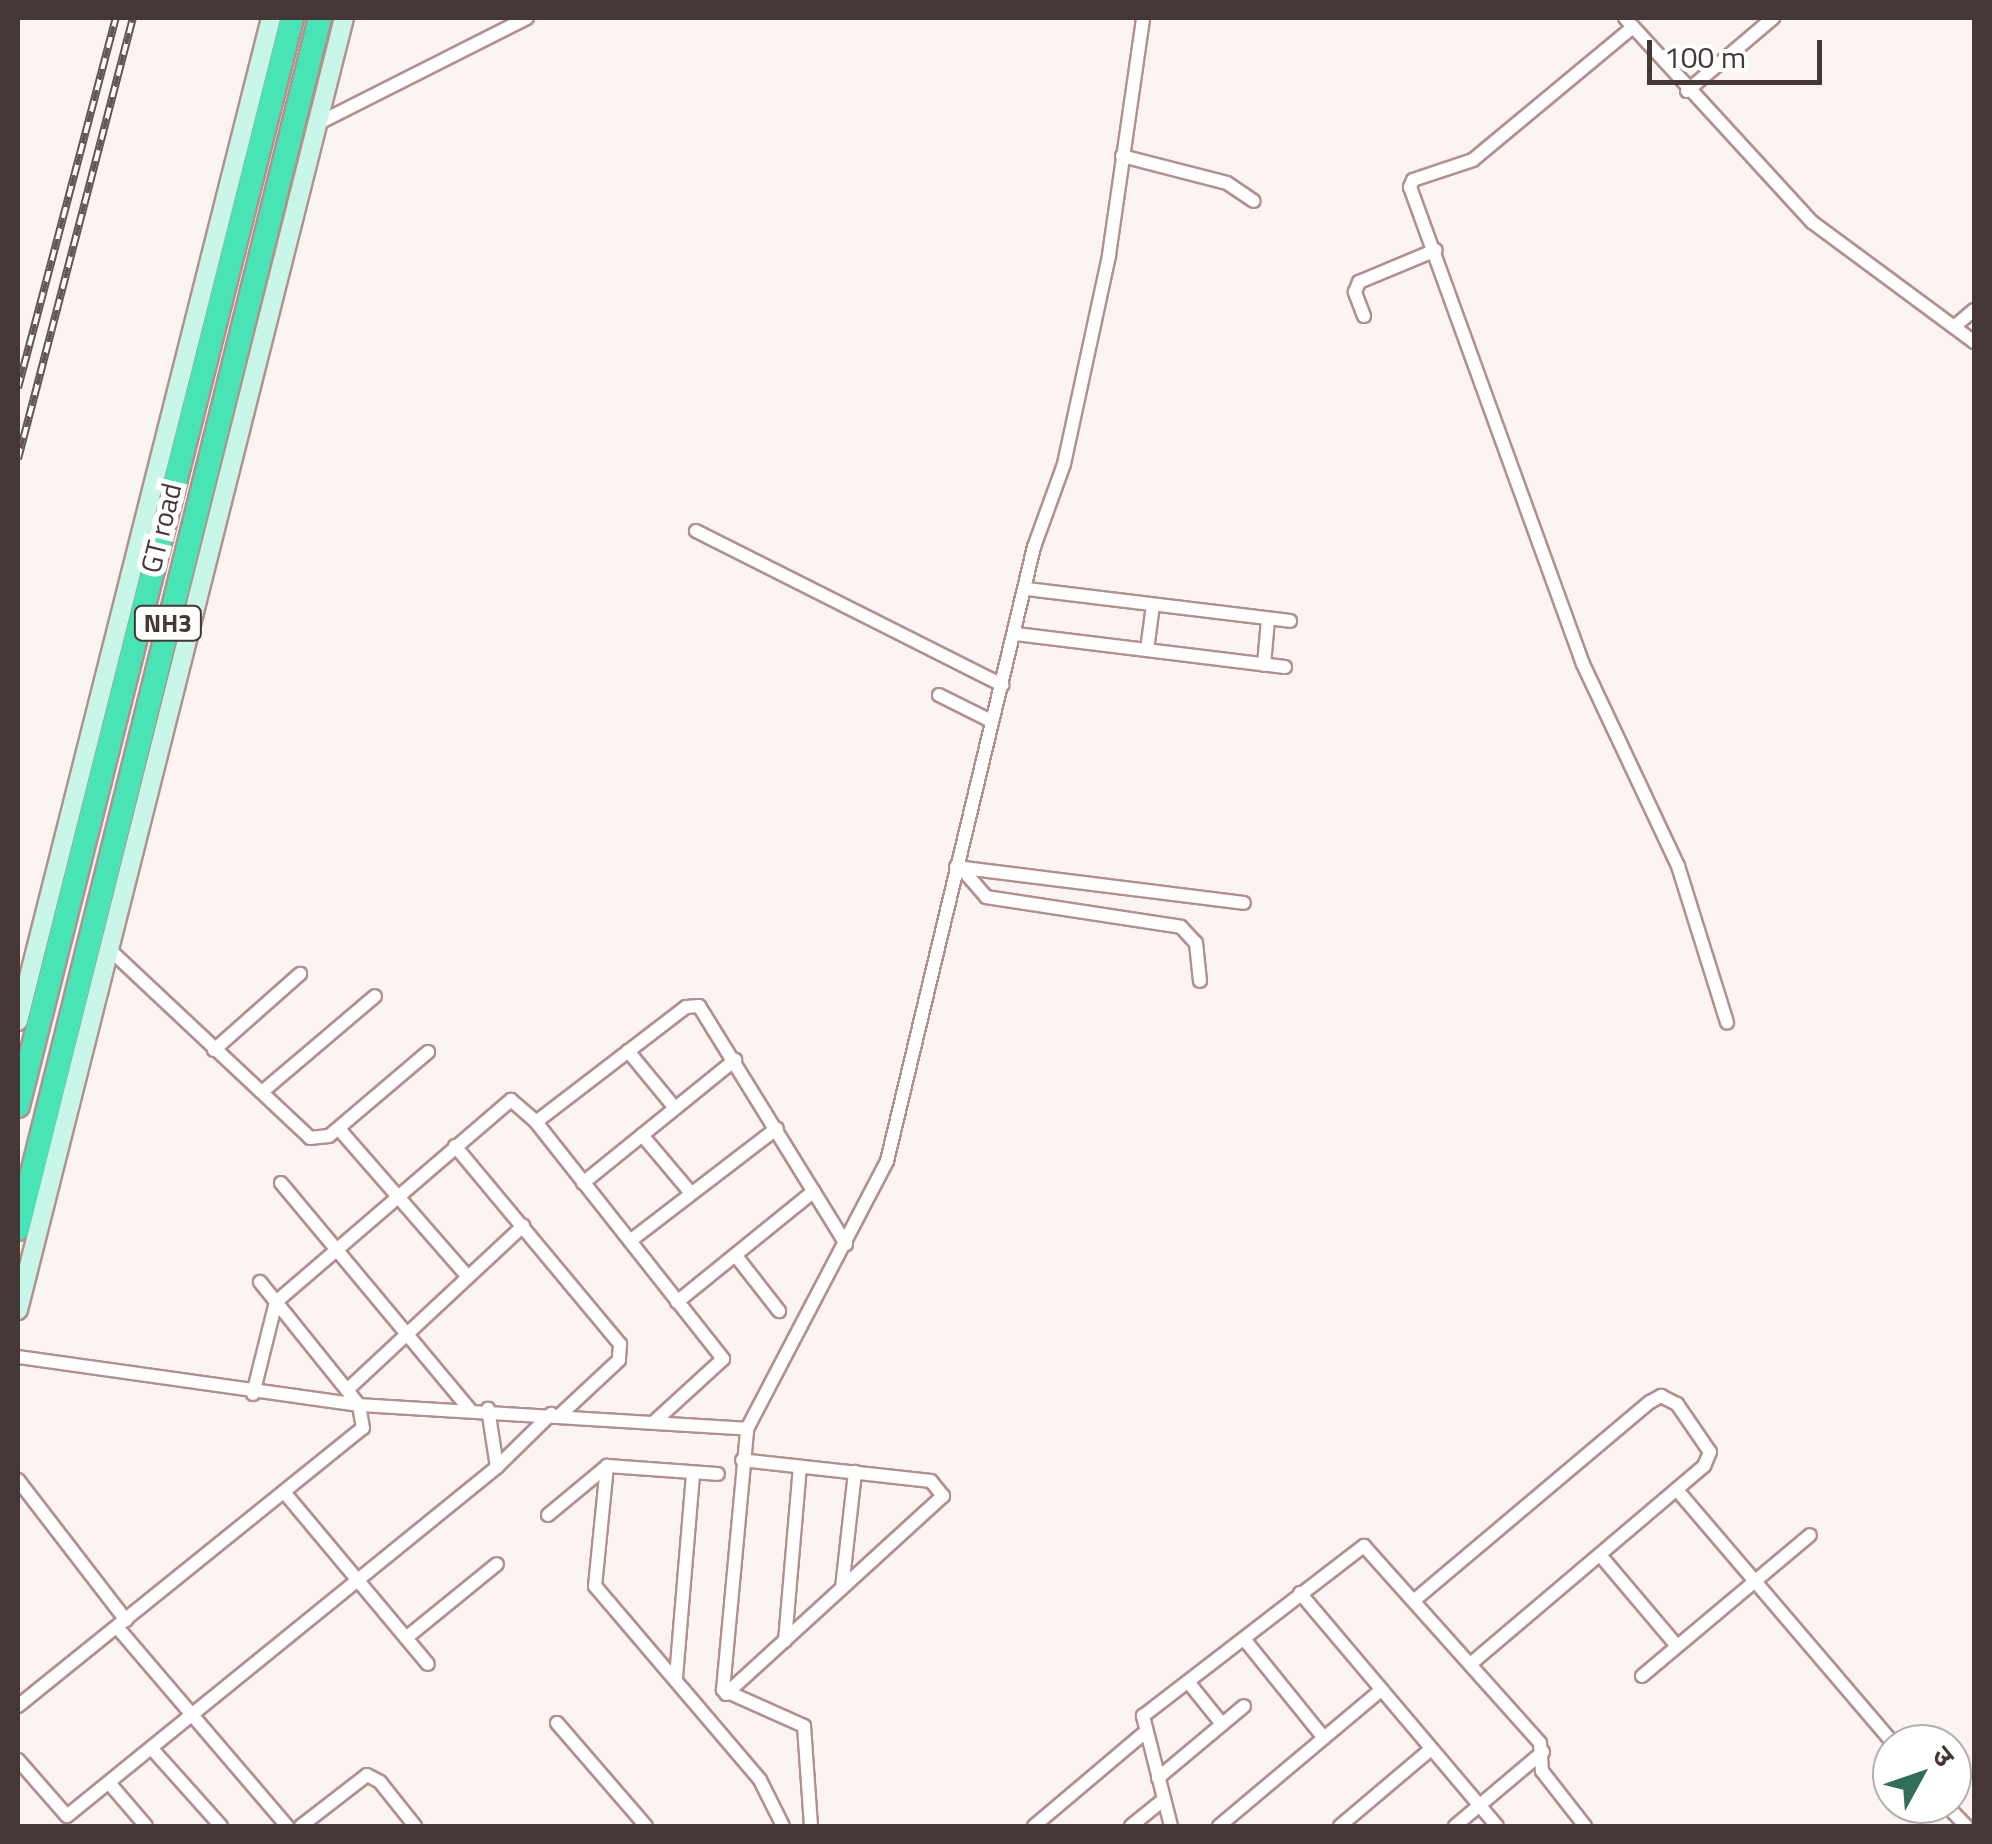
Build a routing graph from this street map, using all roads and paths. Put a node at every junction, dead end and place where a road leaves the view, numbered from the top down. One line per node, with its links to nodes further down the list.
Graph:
1 (271, 18): 36 (main road)
2 (292, 18): 43 (highway, GT road / NH3)
3 (320, 18): 56 (highway, GT road / NH3)
4 (344, 18): 10 (main road)
5 (526, 18): 10 (street)
6 (1143, 18): 11 (street)
7 (1773, 18): 9 (street)
8 (1629, 22): 9 (street); 13 (street)
9 (1688, 91): 16 (street)
10 (317, 124): 32 (main road)
11 (1122, 156): 12 (street); 19 (street)
12 (1254, 201)
13 (1436, 250): 15 (street); 37 (street)
14 (1974, 310): 16 (street)
15 (1364, 316)
16 (1955, 326): 17 (street)
17 (1974, 342)
18 (696, 530): 27 (street)
19 (1027, 589): 20 (street); 23 (street)
20 (1153, 605): 21 (street); 24 (street)
21 (1268, 618): 22 (street); 25 (street)
22 (1290, 622)
23 (1016, 634): 24 (street); 27 (street)
24 (1147, 650): 25 (street)
25 (1264, 665): 26 (street)
26 (1285, 668)
27 (1002, 685): 29 (street)
28 (940, 694): 29 (street)
29 (991, 721): 30 (street)
30 (958, 868): 31 (street); 34 (street); 58 (street)
31 (1244, 903)
32 (109, 949): 38 (street); 65 (main road)
33 (300, 974): 38 (street)
34 (1200, 981)
35 (375, 996): 42 (street)
36 (18, 1021)
37 (1727, 1022)
38 (214, 1050): 42 (street)
39 (628, 1051): 41 (street); 44 (street); 45 (street)
40 (428, 1052): 46 (street)
41 (735, 1060): 44 (street); 47 (street)
42 (262, 1092): 46 (street)
43 (18, 1106)
44 (674, 1108): 48 (street)
45 (536, 1122): 49 (street); 50 (street)
46 (338, 1128): 54 (street)
47 (777, 1128): 52 (street); 53 (street)
48 (642, 1134): 50 (street); 53 (street)
49 (456, 1146): 54 (street); 55 (street)
50 (583, 1182): 57 (street)
51 (281, 1183): 59 (street)
52 (814, 1191): 58 (street); 60 (street)
53 (691, 1193): 57 (street)
54 (396, 1196): 59 (street); 61 (street)
55 (523, 1226): 61 (street); 74 (street)
56 (18, 1228)
57 (630, 1242): 64 (street)
58 (846, 1244): 76 (street)
59 (334, 1248): 63 (street); 67 (street)
60 (736, 1256): 64 (street); 66 (street)
61 (468, 1277): 67 (street)
62 (260, 1282): 63 (street)
63 (276, 1302): 69 (street); 70 (street)
64 (677, 1302): 75 (street)
65 (18, 1310)
66 (778, 1310)
67 (408, 1336): 69 (street); 73 (street)
68 (18, 1357): 70 (street)
69 (347, 1390): 71 (street)
70 (253, 1394): 71 (street)
71 (358, 1405): 73 (street); 86 (street)
72 (488, 1409): 73 (street); 74 (street); 80 (street)
73 (470, 1410)
74 (556, 1414): 75 (street); 80 (street)
75 (654, 1422): 76 (street)
76 (747, 1429): 77 (street)
77 (742, 1460): 79 (street); 107 (street)
78 (607, 1466): 81 (street); 87 (street); 104 (street)
79 (800, 1466): 82 (street); 99 (street)
80 (497, 1467): 92 (street)
81 (693, 1472): 83 (street); 104 (street)
82 (854, 1472): 93 (street); 93 (street)
83 (718, 1474)
84 (18, 1480): 96 (street)
85 (1677, 1490): 89 (street); 91 (street); 95 (street)
86 (284, 1492): 92 (street); 96 (street)
87 (548, 1515)
88 (1810, 1535): 91 (street)
89 (1600, 1555): 100 (street); 101 (street)
90 (496, 1564): 97 (street)
91 (1755, 1581): 100 (street); 113 (street)
92 (358, 1582): 97 (street); 110 (street)
93 (842, 1588): 99 (street)
94 (1300, 1593): 95 (street); 98 (street); 106 (street)
95 (1417, 1598): 101 (street)
96 (122, 1623): 108 (street); 110 (street)
97 (406, 1638): 102 (street)
98 (1244, 1640): 105 (street); 115 (street)
99 (785, 1641): 107 (street)
100 (1677, 1646): 103 (street)
101 (1472, 1663): 118 (street)
102 (428, 1664)
103 (1642, 1676)
104 (676, 1677): 131 (street)
105 (1189, 1683): 112 (street); 114 (street)
106 (1381, 1690): 115 (street); 116 (street)
107 (726, 1694): 132 (street)
108 (18, 1706)
109 (1244, 1706): 112 (street)
110 (195, 1716): 117 (street); 128 (street)
111 (556, 1723): 130 (street)
112 (1222, 1724): 120 (street)
113 (1877, 1724)
114 (1144, 1733): 120 (street); 133 (street)
115 (1323, 1737): 136 (street)
116 (1431, 1749): 123 (street); 137 (street)
117 (153, 1750): 121 (street); 127 (street)
118 (1543, 1752): 123 (street); 140 (street)
119 (18, 1760): 124 (street)
120 (1158, 1778): 122 (street)
121 (110, 1784): 124 (street); 126 (street)
122 (1163, 1800): 134 (street); 135 (street)
123 (1480, 1806): 138 (street); 139 (street)
124 (71, 1821)
125 (310, 1824): 129 (street)
126 (146, 1826)
127 (221, 1826)
128 (288, 1826)
129 (415, 1826)
130 (646, 1826)
131 (784, 1826)
132 (812, 1826)
133 (1034, 1826)
134 (1130, 1826)
135 (1171, 1826)
136 (1218, 1826)
137 (1340, 1826)
138 (1455, 1826)
139 (1497, 1826)
140 (1585, 1826)

